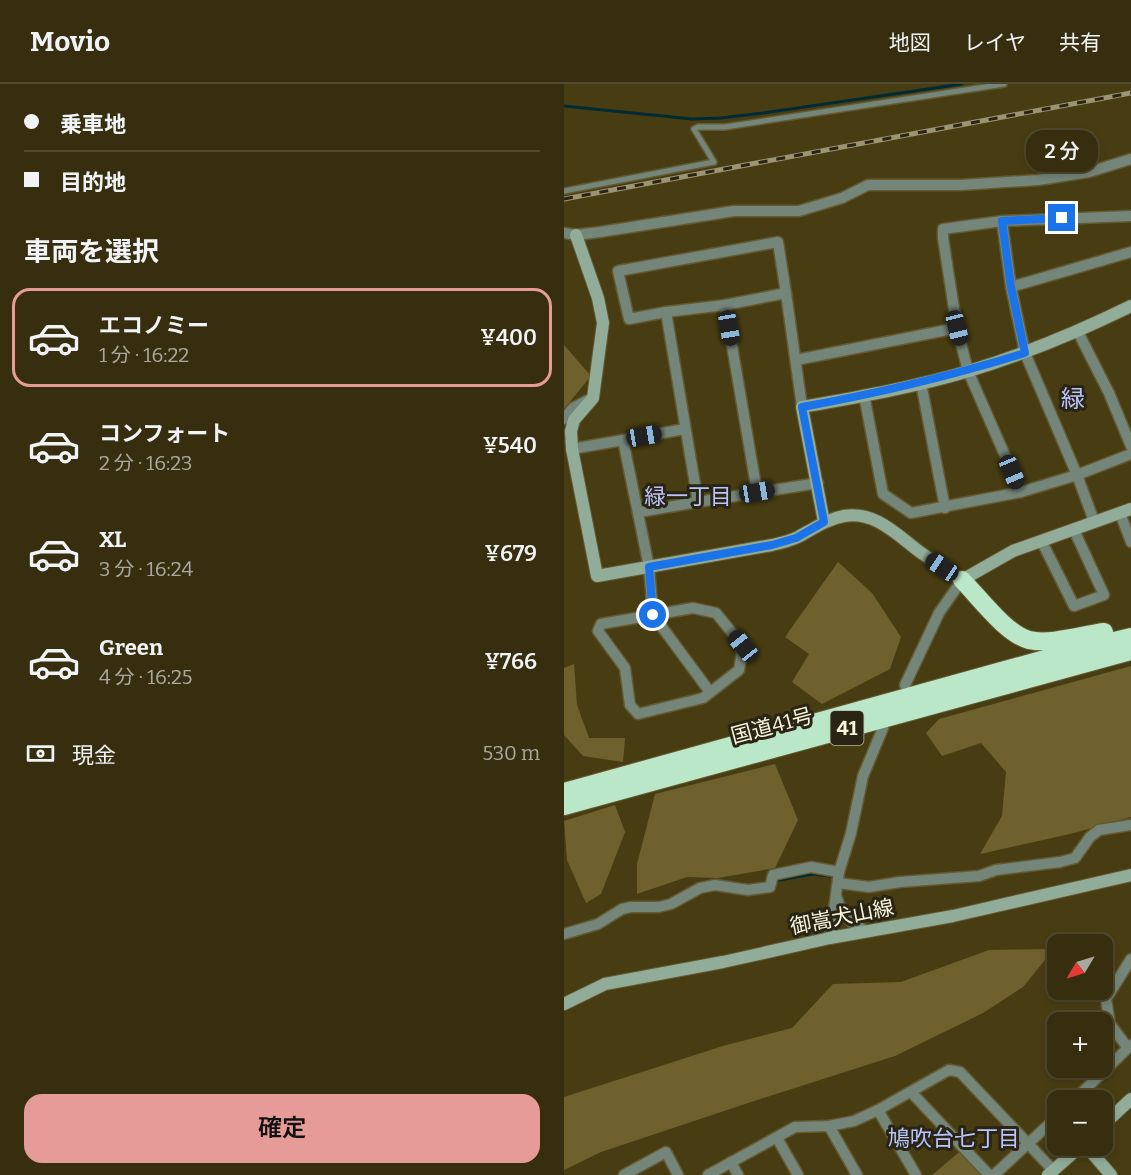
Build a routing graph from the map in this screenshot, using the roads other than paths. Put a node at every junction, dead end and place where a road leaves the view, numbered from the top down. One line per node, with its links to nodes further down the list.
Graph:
1 (1004, 84): 3 (lane)
2 (1131, 159): 6 (street)
3 (564, 191)
4 (1131, 216): 5 (street)
5 (1002, 221): 8 (street); 13 (street)
6 (570, 234): 20 (street)
7 (1131, 252): 8 (street)
8 (1011, 287): 15 (street)
9 (786, 293): 10 (street); 12 (street); 16 (street)
10 (725, 305): 12 (street); 30 (street)
11 (1131, 306): 14 (street)
12 (666, 312): 23 (street)
13 (957, 328): 16 (street); 17 (street)
14 (1078, 332): 15 (street); 25 (street)
15 (1025, 353): 17 (street); 28 (street)
16 (796, 360): 21 (street)
17 (969, 371): 18 (street); 31 (street)
18 (921, 383): 19 (street); 33 (street)
19 (864, 395): 21 (street); 33 (street)
20 (593, 398): 22 (street); 26 (street)
21 (802, 407): 29 (street)
22 (564, 418)
23 (685, 429): 24 (street); 32 (street)
24 (623, 440): 26 (street); 35 (street)
25 (1131, 446)
26 (572, 449): 41 (street)
27 (1131, 454): 28 (street)
28 (1077, 475): 31 (street); 36 (street)
29 (818, 483): 30 (street); 37 (street)
30 (757, 492): 32 (street)
31 (1021, 492): 33 (street)
32 (698, 502): 35 (street)
33 (945, 508)
34 (1126, 511): 36 (street); 40 (street)
35 (639, 512): 41 (street)
36 (1094, 521): 38 (street)
37 (824, 522): 41 (street); 42 (street)
38 (1074, 530): 39 (street); 39 (street)
39 (1042, 542): 42 (street)
40 (1131, 542)
41 (649, 567): 43 (street)
42 (962, 580): 44 (highway); 47 (street)
43 (653, 615): 48 (street); 48 (street); 48 (street)
44 (1131, 628)
45 (1131, 637): 50 (highway, 国道41号 / 41)
46 (1131, 651): 51 (highway, 国道41号 / 41)
47 (905, 685)
48 (710, 692)
49 (883, 728): 54 (street)
50 (564, 792)
51 (564, 807)
52 (1131, 825): 54 (street)
53 (1131, 876): 56 (street, 御嵩犬山線)
54 (839, 877): 55 (street); 57 (street)
55 (836, 895): 56 (street); 58 (street)
56 (867, 931): 58 (street, 御嵩犬山線)
57 (564, 934)
58 (830, 938): 60 (street, 御嵩犬山線)
59 (1131, 959): 61 (street)
60 (564, 1004)
61 (1130, 1046): 62 (street)
62 (1084, 1090)
63 (911, 1092): 65 (street); 70 (street); 82 (street)
64 (1131, 1099): 66 (street)
65 (878, 1110): 67 (street); 81 (street)
66 (1113, 1116)
67 (829, 1126): 69 (street); 80 (street)
68 (1047, 1127): 70 (street)
69 (777, 1138): 73 (street); 79 (street)
70 (1028, 1145): 74 (street); 83 (street)
71 (1070, 1156): 74 (street)
72 (1095, 1156): 84 (street)
73 (731, 1162): 77 (street); 78 (street)
74 (1050, 1173)
75 (624, 1175): 76 (street)
76 (678, 1175)
77 (708, 1175)
78 (738, 1175)
79 (798, 1175)
80 (857, 1175)
81 (916, 1175)
82 (990, 1175)
83 (994, 1175)
84 (1111, 1175)

